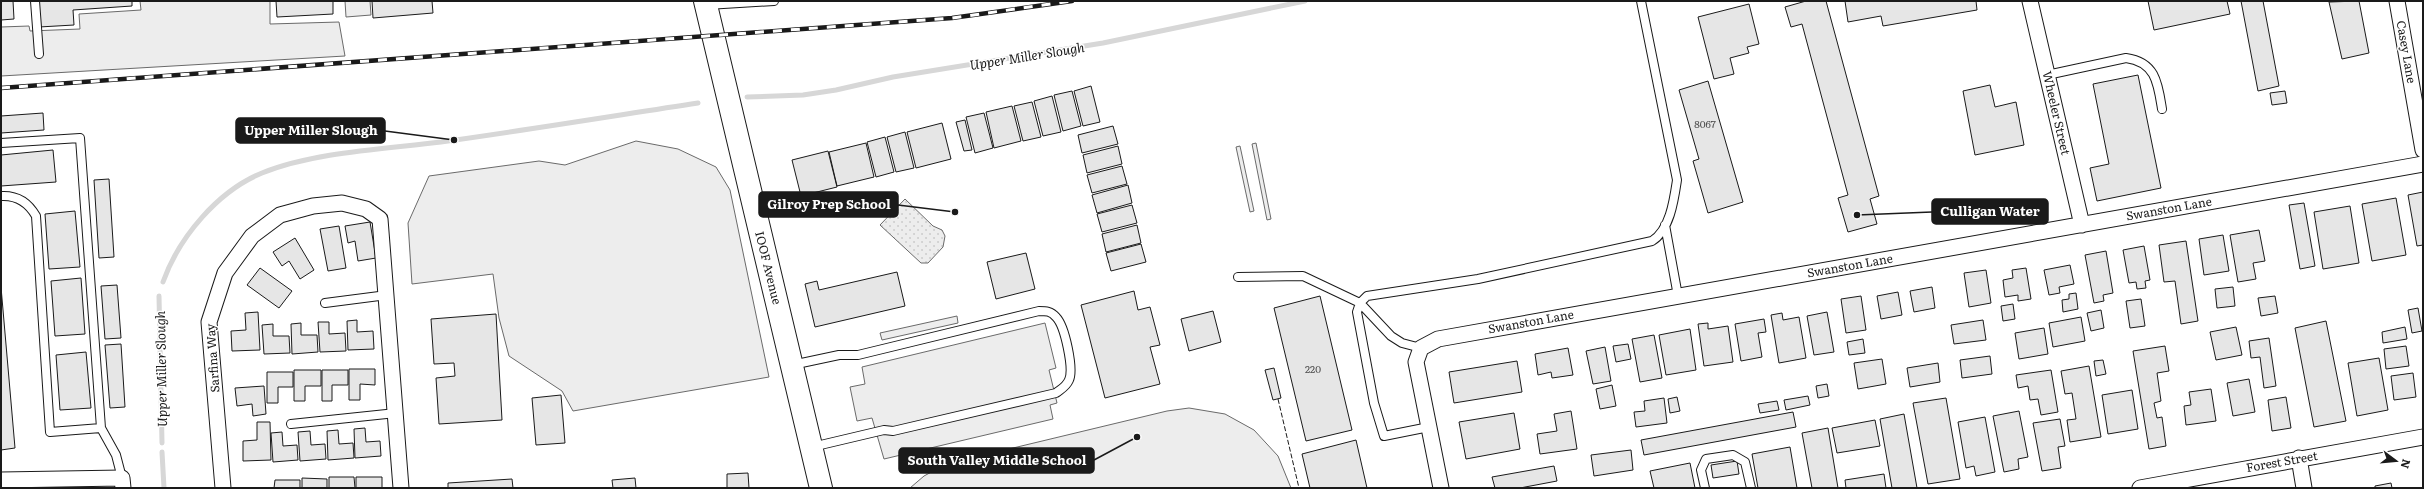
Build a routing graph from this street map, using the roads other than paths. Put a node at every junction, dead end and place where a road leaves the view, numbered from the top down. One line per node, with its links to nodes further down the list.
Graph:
1 (35, 1): 7 (lane)
2 (774, 1): 6 (lane)
3 (1641, 1): 15 (lane)
4 (2030, 1): 8 (street, Wheeler Street)
5 (2397, 1): 11 (street, Casey Lane)
6 (706, 3): 22 (street, IOOF Avenue)
7 (39, 54)
8 (2047, 75): 9 (lane); 14 (street, Wheeler Street)
9 (2162, 109)
10 (1, 143): 26 (lane)
11 (2423, 150)
12 (2423, 164): 14 (street, Swanston Lane)
13 (1, 196): 26 (lane)
14 (2082, 224): 18 (street, Swanston Lane)
15 (1665, 225): 18 (lane); 20 (lane)
16 (1238, 276): 20 (lane)
17 (387, 295): 19 (lane); 23 (street); 33 (street, Sarfina Way)
18 (1678, 296): 21 (street, Swanston Lane)
19 (325, 303)
20 (1360, 303): 21 (lane); 25 (lane)
21 (1421, 348): 25 (street)
22 (791, 365): 28 (street, IOOF Avenue); 28 (lane)
23 (396, 413): 24 (lane); 34 (street)
24 (291, 424)
25 (1429, 427): 36 (street)
26 (102, 428): 32 (lane)
27 (2423, 437): 29 (street, Forest Street)
28 (811, 447): 35 (street, IOOF Avenue)
29 (2299, 458): 39 (street, Forest Street); 40 (street)
30 (1, 480): 31 (street)
31 (44, 483): 32 (street)
32 (122, 483)
33 (223, 488)
34 (401, 488)
35 (821, 488)
36 (1441, 488)
37 (1705, 488): 38 (lane)
38 (1751, 488)
39 (2140, 488)
40 (2304, 488)

